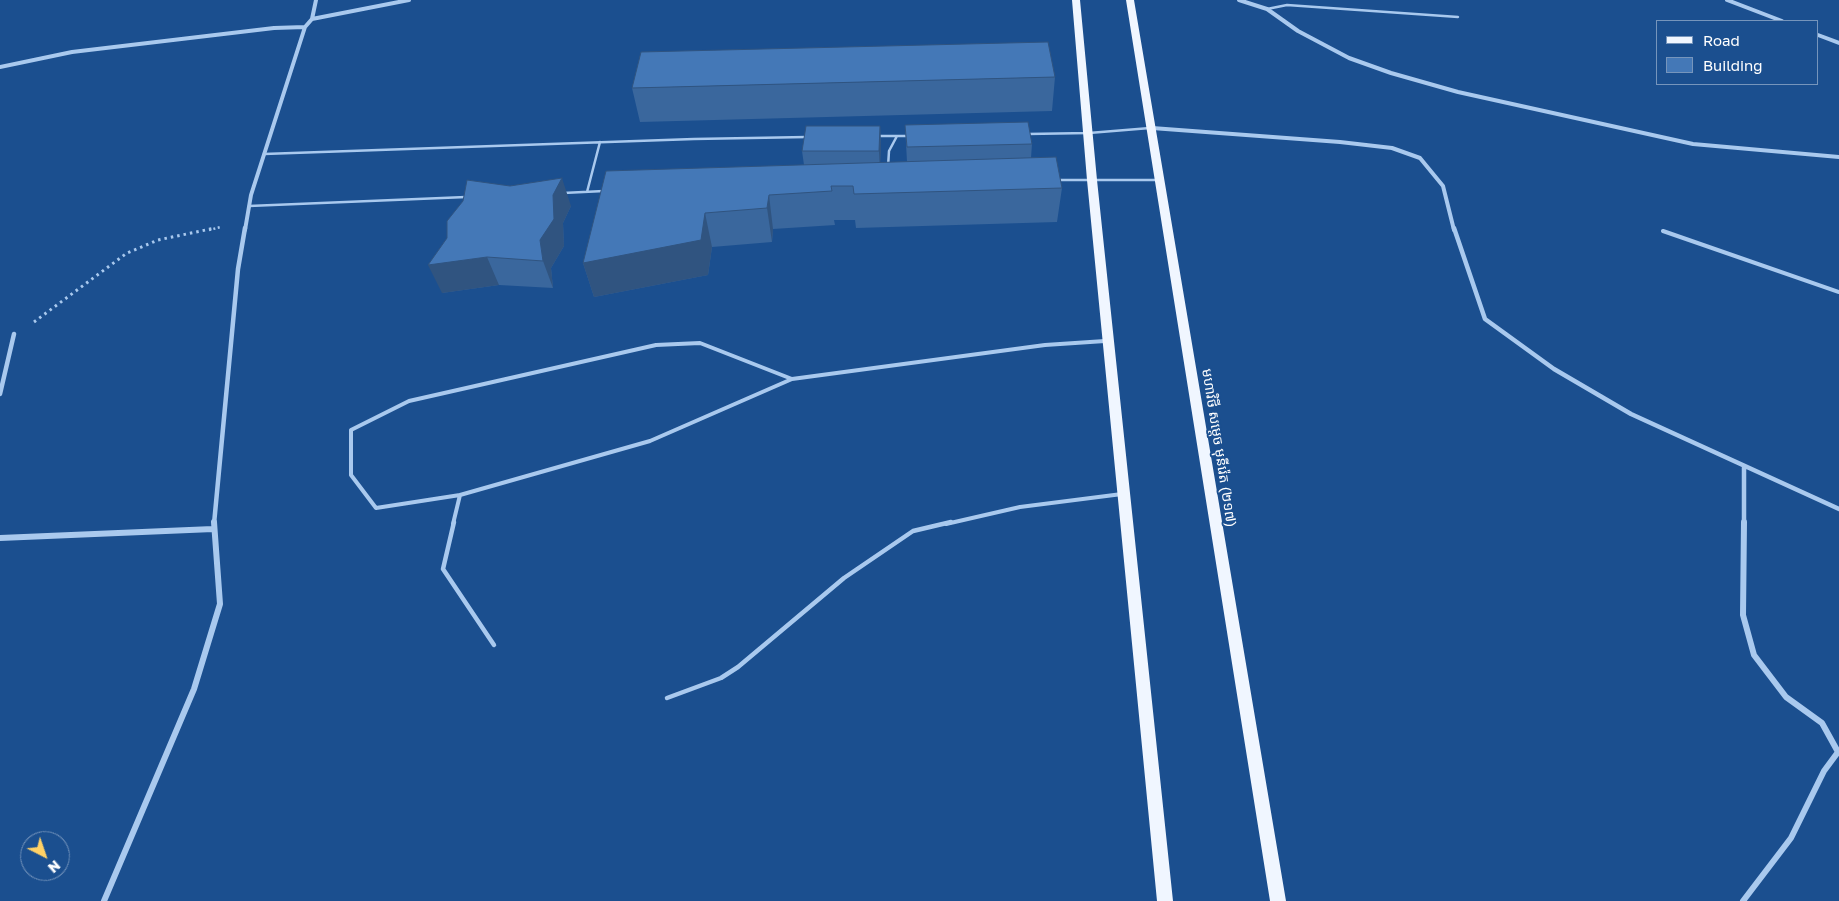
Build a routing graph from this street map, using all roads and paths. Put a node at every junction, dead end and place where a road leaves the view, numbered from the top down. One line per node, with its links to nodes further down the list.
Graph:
1 (316, 0): 9 (street)
2 (409, 0): 9 (street)
3 (1076, 0): 16 (main road)
4 (1130, 0): 15 (main road, មហាវិថី សម្តេច មុនីរ៉េត (២១៧))
5 (1239, 0): 7 (street)
6 (1727, 0): 10 (street)
7 (1267, 9): 8 (lane); 24 (street)
8 (1458, 17)
9 (312, 19): 11 (street)
10 (1779, 20)
11 (305, 27): 14 (street); 23 (street)
12 (1819, 35): 13 (street)
13 (1839, 43)
14 (0, 67)
15 (1152, 128): 16 (lane); 28 (main road, មហាវិថី សម្តេច មុនីរ៉េត (២១៧)); 41 (street)
16 (1090, 133): 17 (lane); 27 (main road)
17 (1021, 134)
18 (897, 136): 19 (lane); 21 (lane); 25 (lane)
19 (915, 136)
20 (810, 137): 22 (lane)
21 (868, 137)
22 (600, 142): 23 (lane); 30 (lane)
23 (264, 154): 33 (street)
24 (1839, 157)
25 (888, 173)
26 (1054, 180): 27 (lane)
27 (1092, 180): 28 (lane); 38 (main road)
28 (1160, 180): 51 (main road, មហាវិថី សម្តេច មុនីរ៉េត (២១៧))
29 (606, 191): 30 (lane)
30 (587, 192): 31 (lane)
31 (557, 193)
32 (468, 197): 33 (lane)
33 (249, 206): 34 (street)
34 (246, 222): 37 (path); 45 (street)
35 (1663, 231): 36 (lane)
36 (1839, 292)
37 (14, 334): 40 (street)
38 (1110, 340): 39 (lane); 42 (main road)
39 (792, 379): 43 (lane); 43 (lane)
40 (0, 394)
41 (1744, 466): 44 (street); 52 (street)
42 (1125, 494): 48 (lane); 50 (main road)
43 (460, 496): 47 (lane)
44 (1839, 509)
45 (213, 529): 46 (street); 49 (street)
46 (0, 538)
47 (494, 645)
48 (667, 698)
49 (104, 901)
50 (1165, 901)
51 (1278, 901)
52 (1743, 901)

